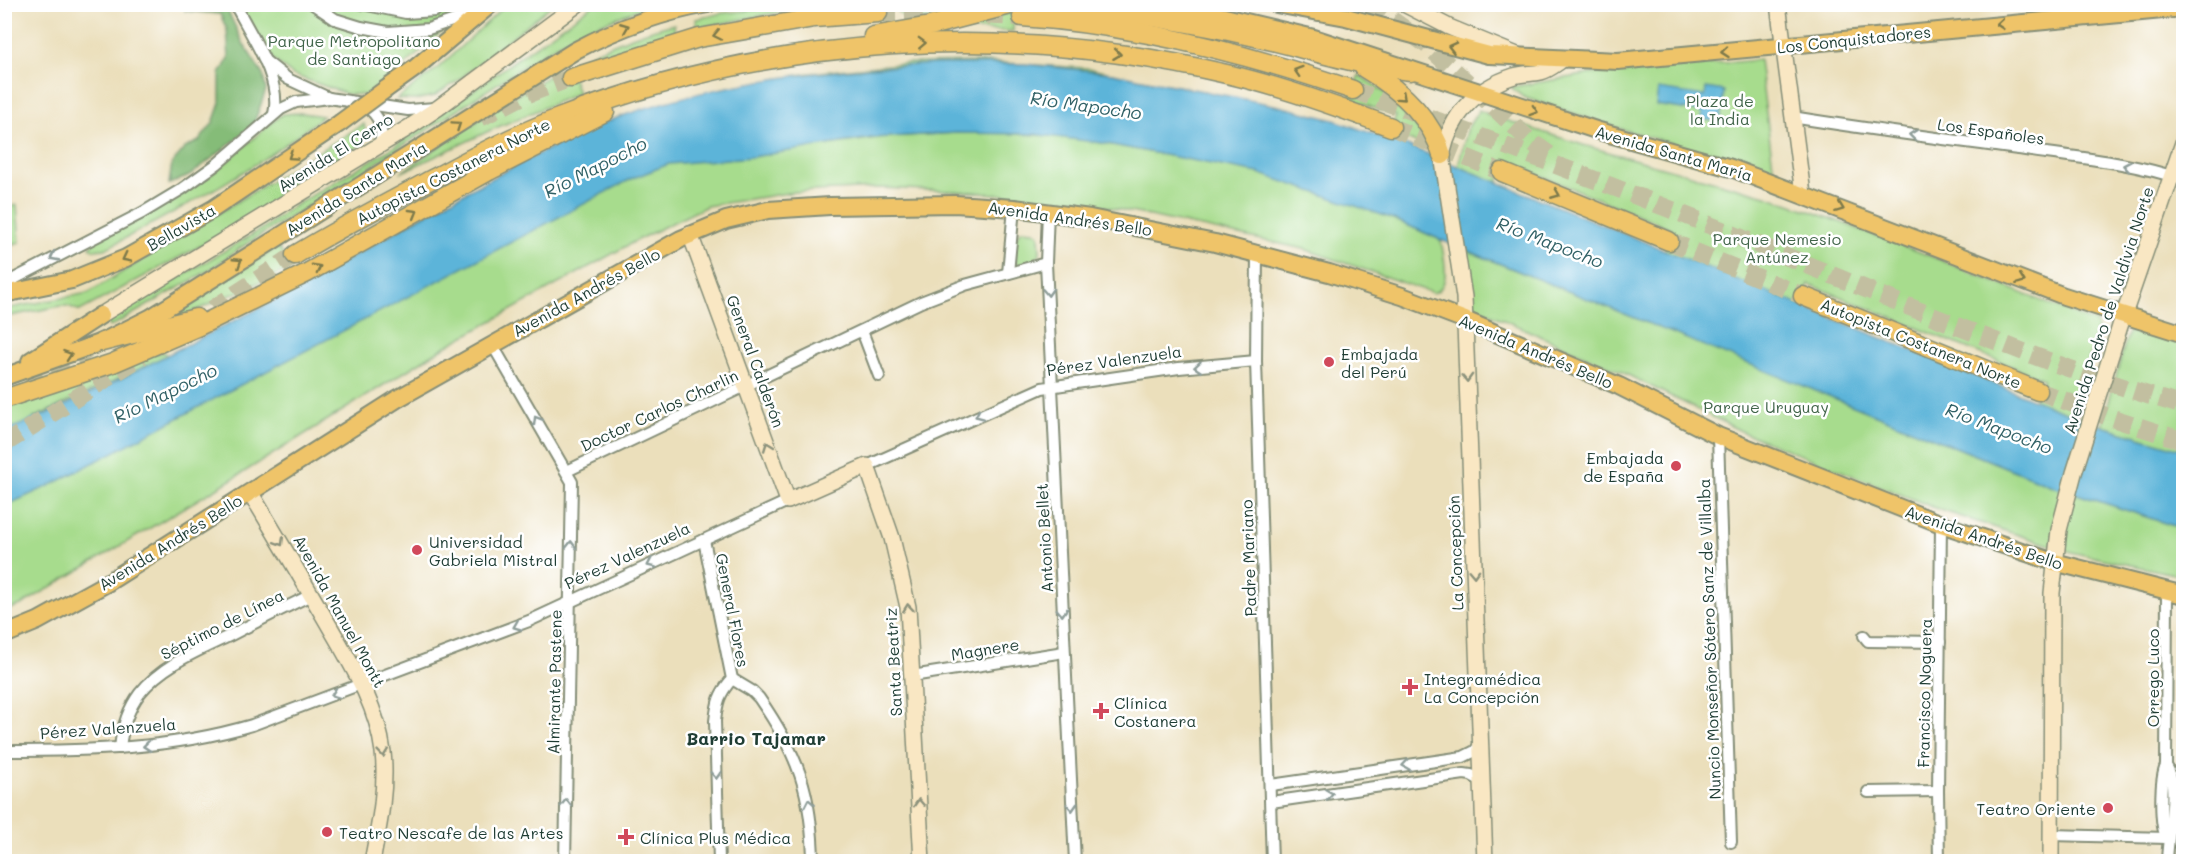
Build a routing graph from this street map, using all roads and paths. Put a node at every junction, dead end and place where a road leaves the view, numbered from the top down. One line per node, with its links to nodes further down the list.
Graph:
1 (235, 4): 20 (street)
2 (312, 4): 13 (street)
3 (362, 4): 4 (street)
4 (441, 4)
5 (578, 4): 30 (street, Avenida El Cerro)
6 (708, 4): 57 (main road, Avenida Santa María, one-way to 6)
7 (1053, 4): 22 (highway)
8 (1155, 4): 23 (main road, Avenida Santa María)
9 (1276, 4): 12 (main road, Los Conquistadores)
10 (1404, 4): 19 (street, Los Conquistadores)
11 (1778, 4): 17 (street)
12 (1316, 7): 19 (main road, Los Conquistadores, one-way to 12)
13 (486, 8): 49 (main road, Bellavista, one-way to 49, bridge)
14 (2184, 9): 17 (main road, Los Conquistadores, one-way to 17)
15 (1018, 11): 18 (highway); 26 (highway, one-way to 15)
16 (878, 13): 24 (highway, one-way to 24)
17 (1783, 46): 21 (main road, Los Conquistadores, one-way to 21); 32 (street)
18 (801, 55): 25 (highway, Autopista Costanera Norte); 33 (highway, Autopista Costanera Norte, one-way to 33)
19 (1525, 58): 21 (main road, Los Conquistadores)
20 (264, 60): 28 (street); 31 (street)
21 (1562, 60): 27 (street)
22 (1355, 62): 23 (highway); 36 (highway, one-way to 36)
23 (1411, 71): 27 (main road, Avenida Santa María)
24 (571, 78)
25 (663, 83): 45 (highway, Autopista Costanera Norte); 51 (highway, one-way to 25)
26 (1353, 90)
27 (1479, 93): 36 (street); 39 (main road, Avenida Santa María, one-way to 39)
28 (329, 98): 29 (street); 31 (street, Bellavista)
29 (360, 103): 30 (street); 35 (street)
30 (438, 108): 35 (street, Avenida El Cerro)
31 (274, 114): 48 (street, Bellavista, one-way to 48)
32 (1792, 117): 38 (street, Los Españoles, one-way to 32); 39 (street)
33 (1391, 127)
34 (2184, 140): 38 (street, Avenida Pedro de Valdivia Norte)
35 (379, 147): 52 (street, Avenida El Cerro)
36 (1442, 156): 54 (street, La Concepción)
37 (1502, 172): 43 (highway, one-way to 43)
38 (2177, 178): 53 (street, Avenida Pedro de Valdivia Norte)
39 (1803, 194): 53 (main road, Avenida Santa María, one-way to 53)
40 (1014, 208): 41 (main road, Avenida Andrés Bello); 42 (main road, Avenida Andrés Bello); 47 (street)
41 (1048, 212): 44 (main road, Avenida Andrés Bello); 46 (street, Antonio Bellet)
42 (690, 234): 58 (main road, Avenida Andrés Bello); 63 (street, General Calderón)
43 (1669, 241)
44 (1257, 253): 54 (main road, Avenida Andrés Bello); 59 (street, Padre Mariano)
45 (295, 255)
46 (1047, 263): 47 (street, Doctor Carlos Charlin); 62 (street, Antonio Bellet, one-way to 62)
47 (1008, 273): 55 (street, Doctor Carlos Charlin)
48 (4, 286)
49 (4, 294)
50 (1803, 296): 64 (highway, Autopista Costanera Norte)
51 (246, 304): 57 (highway); 65 (highway)
52 (101, 315): 57 (main road); 60 (main road)
53 (2123, 316): 56 (main road, Avenida Santa María); 73 (street, Avenida Pedro de Valdivia Norte)
54 (1465, 320): 66 (main road, Avenida Andrés Bello); 85 (street, La Concepción, one-way to 85)
55 (862, 331): 61 (street); 63 (street, Doctor Carlos Charlin)
56 (2184, 334)
57 (102, 342): 60 (main road, Avenida Santa María, one-way to 57)
58 (492, 344): 68 (street, Almirante Pastene, one-way to 58); 69 (main road, Avenida Andrés Bello)
59 (1256, 361): 62 (street, Pérez Valenzuela, one-way to 62); 91 (street, Padre Mariano)
60 (8, 376)
61 (879, 376)
62 (1052, 385): 67 (street, Pérez Valenzuela, one-way to 67); 81 (street, Antonio Bellet, one-way to 81)
63 (746, 386): 68 (street, Doctor Carlos Charlin); 70 (street, General Calderón, one-way to 63)
64 (2038, 391)
65 (4, 399)
66 (1718, 436): 71 (main road, Avenida Andrés Bello); 97 (street, Nuncio Monseñor Sótero Sanz de Villalba)
67 (867, 466): 70 (street, Pérez Valenzuela); 82 (street, Santa Beatriz, one-way to 67)
68 (567, 471): 77 (street, Almirante Pastene, one-way to 68)
69 (250, 492): 75 (street, Avenida Manuel Montt, one-way to 75); 78 (main road, Avenida Andrés Bello)
70 (788, 501): 72 (street, Pérez Valenzuela)
71 (1941, 524): 73 (main road, Avenida Andrés Bello); 80 (street, Francisco Noguera)
72 (704, 540): 77 (street, Pérez Valenzuela, one-way to 77); 83 (street, General Flores)
73 (2054, 562): 74 (main road, Avenida Andrés Bello); 95 (street, Avenida Pedro de Valdivia Norte)
74 (2167, 591): 76 (main road, Avenida Andrés Bello); 96 (street, Orrego Luco)
75 (312, 595): 84 (street, Avenida Manuel Montt); 86 (street, Séptimo de Línea)
76 (2184, 595)
77 (570, 601): 84 (street, Pérez Valenzuela, one-way to 84); 99 (street, Almirante Pastene, one-way to 77)
78 (4, 635)
79 (1864, 636): 80 (street)
80 (1940, 642): 92 (street, Francisco Noguera)
81 (1064, 652): 82 (street, Magnere); 103 (street, Antonio Bellet, one-way to 103)
82 (912, 676): 102 (street, Santa Beatriz, one-way to 82)
83 (732, 679): 100 (street, General Flores, one-way to 100); 101 (street, one-way to 83)
84 (363, 684): 86 (street, Pérez Valenzuela, one-way to 86); 98 (street, Avenida Manuel Montt, one-way to 98)
85 (1480, 744): 88 (street); 90 (street, La Concepción)
86 (120, 748): 87 (street, Pérez Valenzuela)
87 (4, 751)
88 (1443, 760): 89 (street); 91 (street, one-way to 91)
89 (1446, 777): 90 (street); 94 (street, one-way to 89)
90 (1482, 781): 105 (street, La Concepción)
91 (1271, 785): 94 (street, Padre Mariano)
92 (1938, 791): 93 (street); 106 (street, Francisco Noguera)
93 (1868, 792)
94 (1271, 802): 104 (street, Padre Mariano)
95 (2051, 835): 96 (street); 107 (street, Avenida Pedro de Valdivia Norte)
96 (2168, 838): 108 (street, Orrego Luco)
97 (1731, 842)
98 (372, 861)
99 (565, 861)
100 (719, 861)
101 (813, 861)
102 (922, 861)
103 (1075, 861)
104 (1272, 861)
105 (1485, 861)
106 (1939, 861)
107 (2050, 861)
108 (2167, 861)

